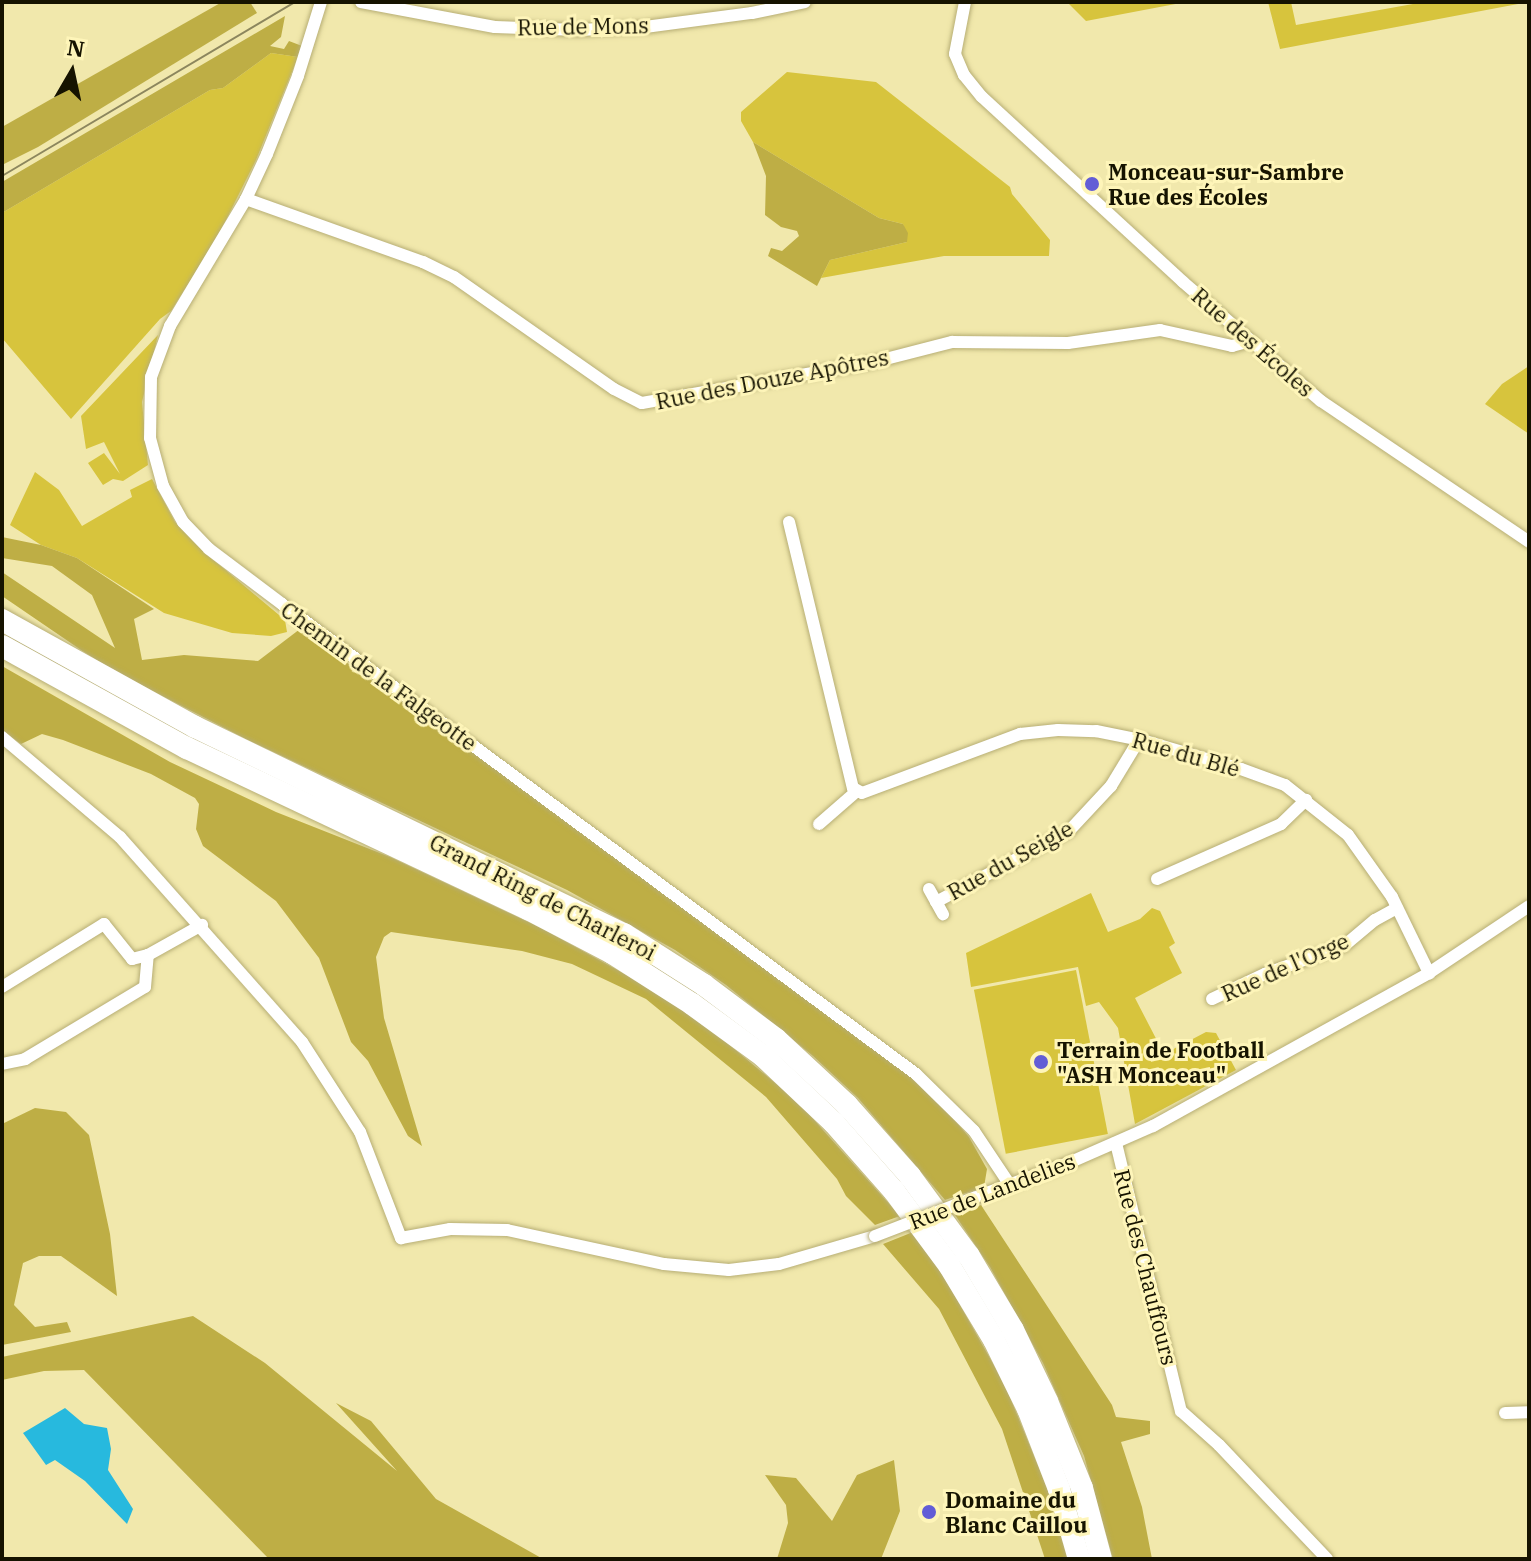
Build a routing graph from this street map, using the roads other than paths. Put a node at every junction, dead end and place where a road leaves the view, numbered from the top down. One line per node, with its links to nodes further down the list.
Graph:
1 (321, 2): 5 (street, Chemin de la Falgeotte)
2 (361, 2): 3 (street, Rue de Mons)
3 (805, 2)
4 (965, 2): 6 (street, Rue des Écoles)
5 (246, 199): 6 (street, Rue des Douze Apôtres); 29 (street, Chemin de la Falgeotte)
6 (1251, 341): 8 (street, Rue des Écoles)
7 (789, 522): 13 (street)
8 (1529, 542)
9 (2, 620): 33 (highway, Grand Ring de Charleroi)
10 (2, 646): 32 (highway, Grand Ring de Charleroi)
11 (2, 737): 22 (street)
12 (1139, 740): 13 (street, Rue du Blé); 14 (street, Rue du Blé); 18 (street, Rue du Seigle)
13 (857, 791): 15 (street, Rue du Blé)
14 (1306, 800): 16 (street); 20 (street, Rue du Blé)
15 (819, 824)
16 (1157, 879)
17 (929, 889): 18 (street)
18 (936, 902): 21 (street)
19 (1529, 906): 24 (street, Rue de Landelies)
20 (1397, 908): 24 (street, Rue du Blé); 26 (street, Rue de l'Orge)
21 (943, 914)
22 (202, 925): 23 (street); 29 (street, Rue de Landelies, bridge)
23 (148, 955): 25 (street); 27 (street)
24 (1429, 973): 28 (street, Rue de Landelies)
25 (2, 987)
26 (1212, 999)
27 (2, 1064)
28 (1116, 1143): 29 (street, Rue de Landelies); 34 (street, Rue des Chauffours)
29 (1010, 1185)
30 (1529, 1412): 31 (street)
31 (1505, 1413)
32 (1079, 1559)
33 (1101, 1559)
34 (1327, 1559)

